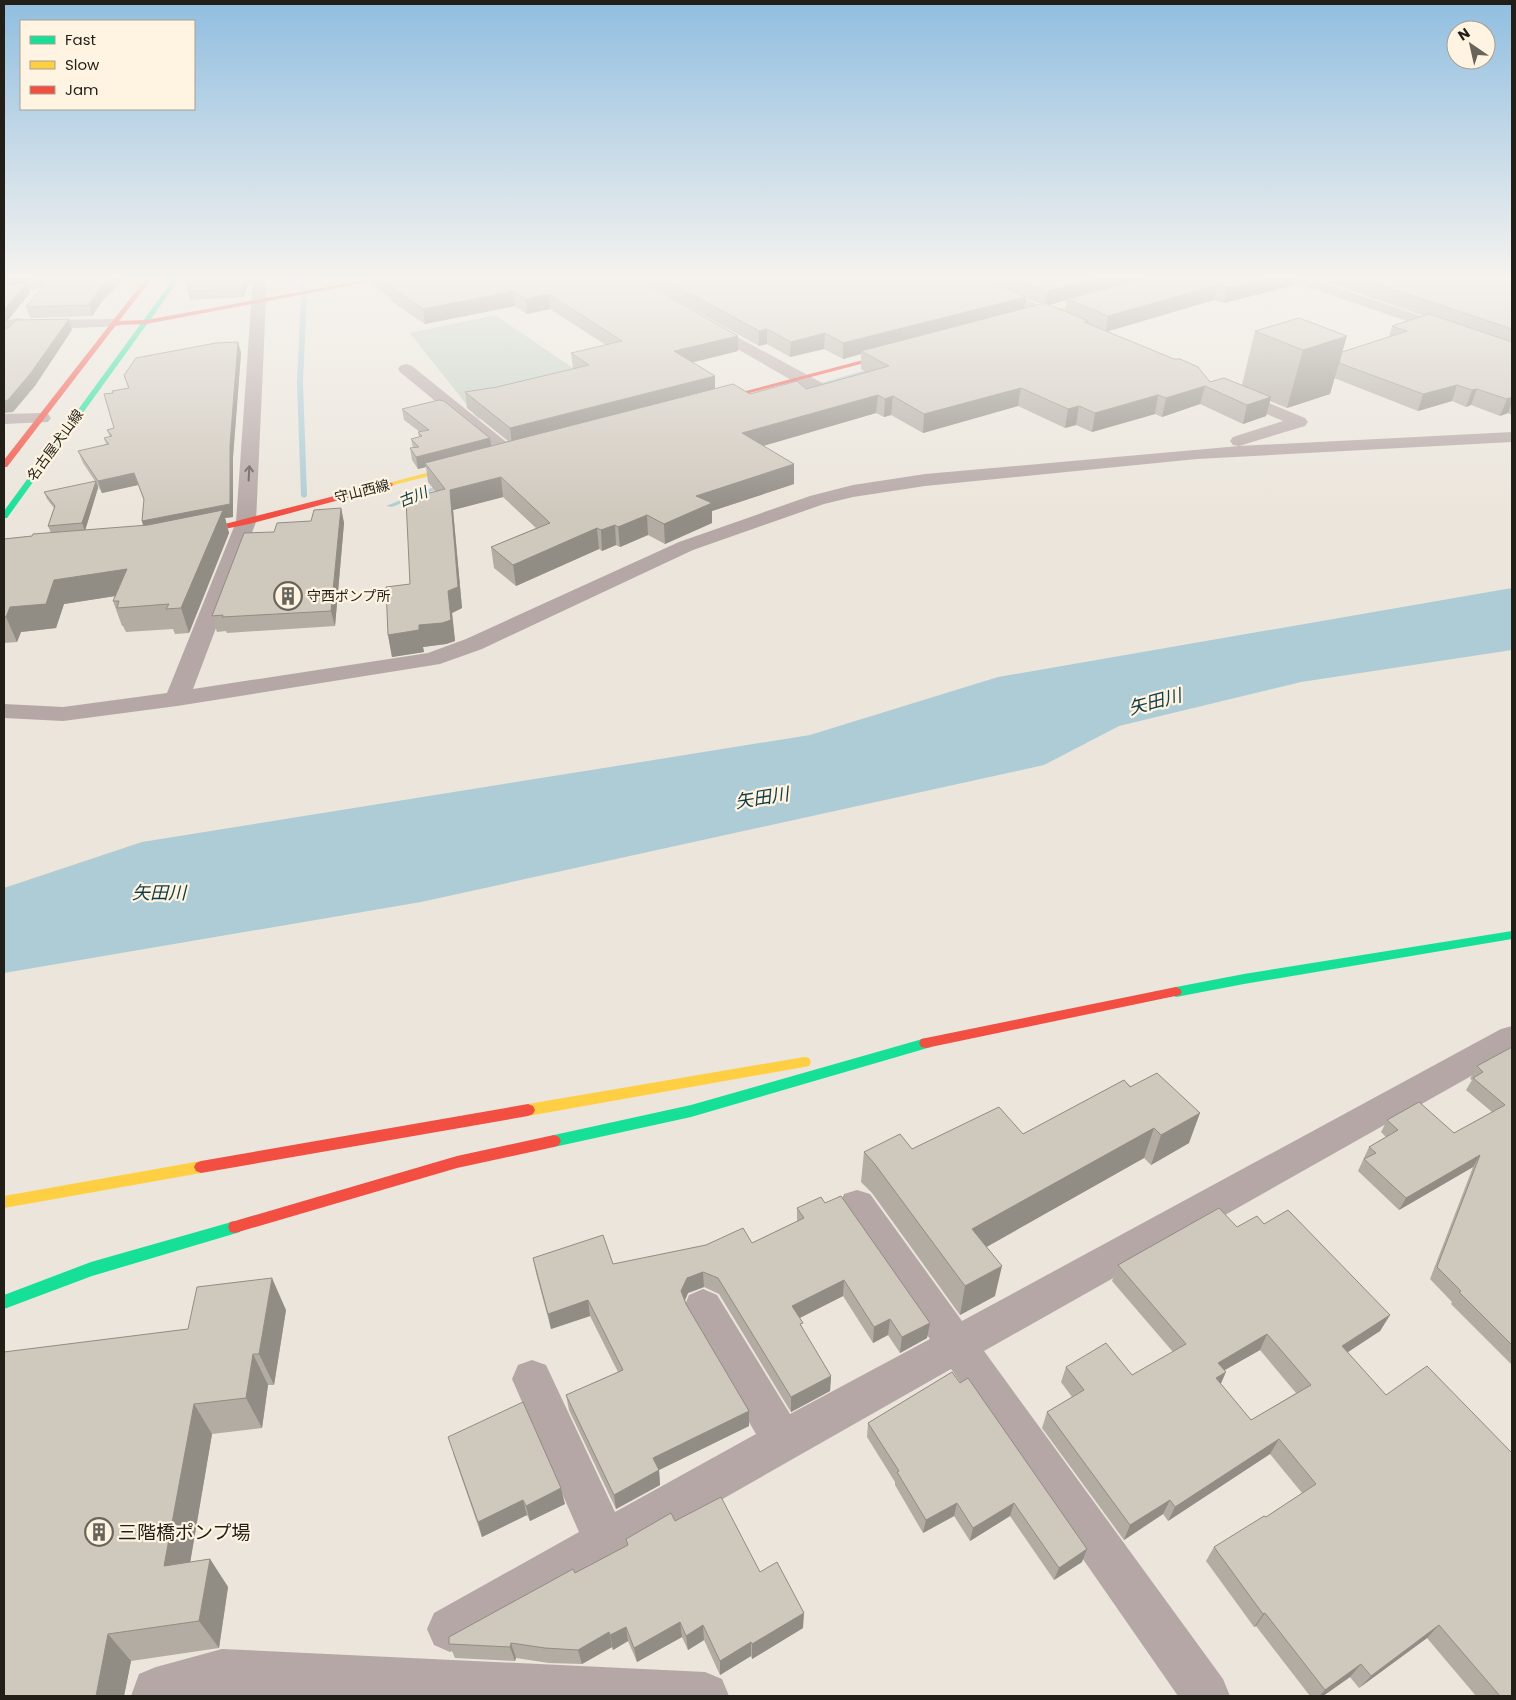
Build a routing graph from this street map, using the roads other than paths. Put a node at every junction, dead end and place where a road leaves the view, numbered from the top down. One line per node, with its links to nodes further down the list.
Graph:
1 (89, 356): 10 (main road, 名古屋犬山線)
2 (121, 356): 18 (main road, 名古屋犬山線)
3 (256, 356): 19 (street, one-way to 3)
4 (761, 356): 7 (street)
5 (887, 356): 7 (main road)
6 (406, 369): 13 (street)
7 (809, 383): 9 (main road)
8 (1218, 387): 14 (street)
9 (697, 405)
10 (42, 418): 11 (street); 17 (main road, 名古屋犬山線)
11 (4, 419)
12 (1512, 438): 14 (street)
13 (514, 452): 15 (main road)
14 (1196, 454): 21 (street)
15 (491, 458)
16 (472, 463): 19 (main road, 守山西線)
17 (4, 465)
18 (4, 516)
19 (246, 522): 20 (main road, 守山西線); 21 (street)
20 (181, 536)
21 (177, 699): 22 (street)
22 (4, 710)
23 (1512, 935): 24 (main road)
24 (943, 1038): 26 (main road); 30 (main road)
25 (1512, 1038): 32 (street)
26 (835, 1057)
27 (816, 1060): 28 (main road)
28 (4, 1202)
29 (858, 1205): 32 (street)
30 (4, 1302)
31 (703, 1307): 34 (street)
32 (958, 1345): 34 (street); 39 (street)
33 (532, 1379): 35 (street)
34 (783, 1442): 35 (street)
35 (606, 1542): 36 (street)
36 (450, 1629)
37 (155, 1696): 38 (street)
38 (705, 1696)
39 (1206, 1696)

